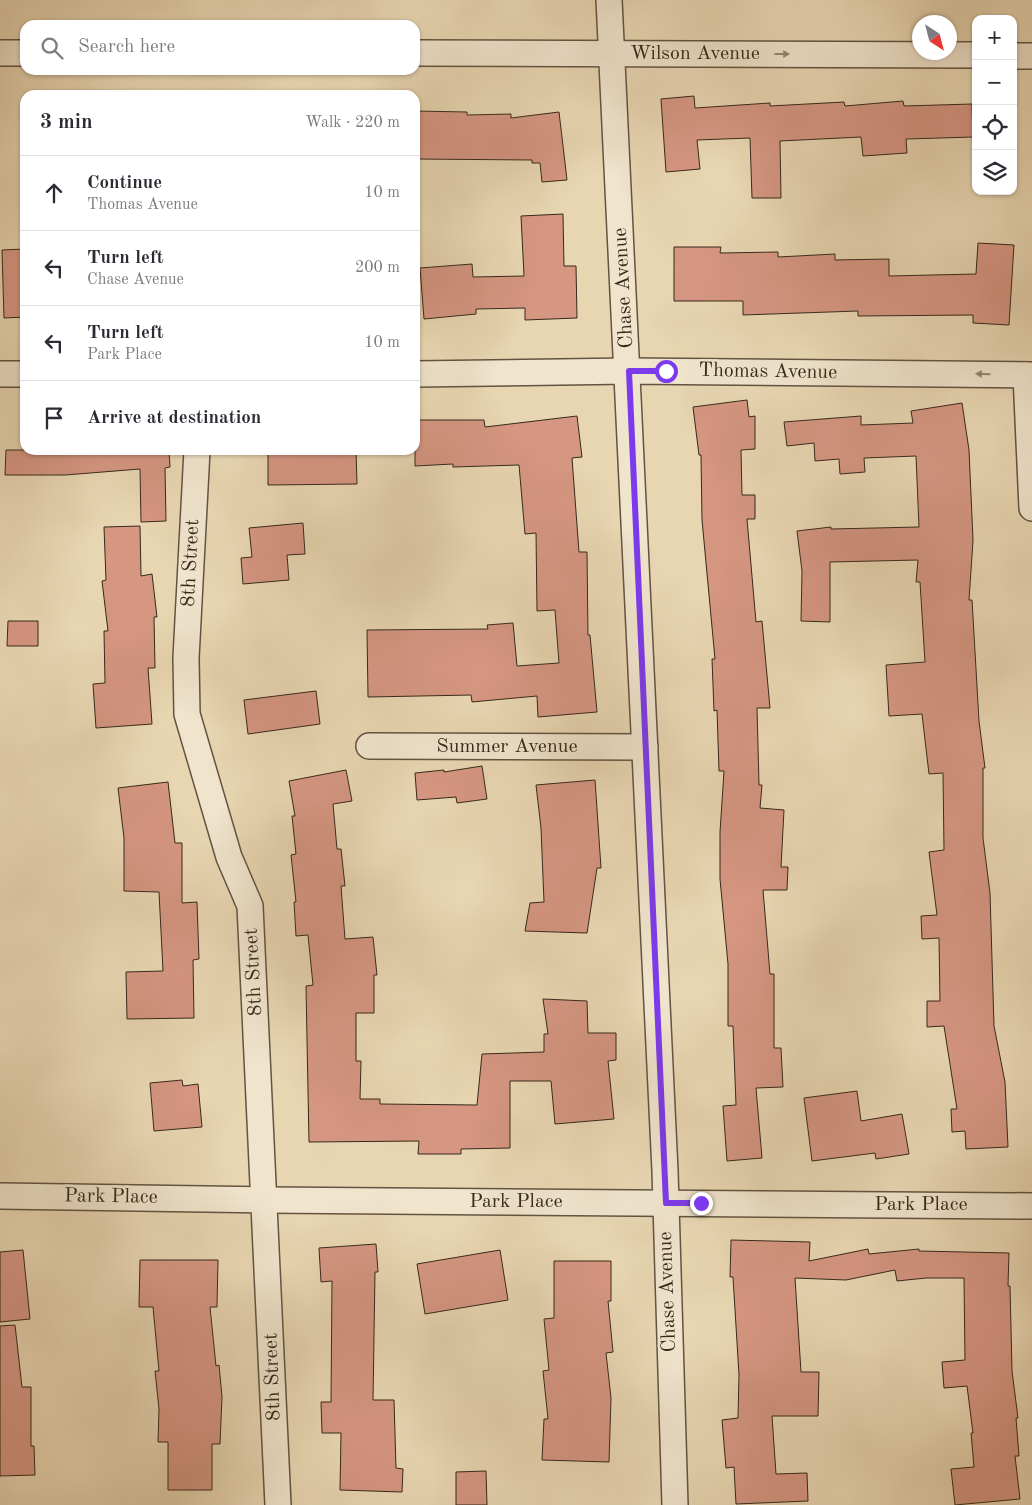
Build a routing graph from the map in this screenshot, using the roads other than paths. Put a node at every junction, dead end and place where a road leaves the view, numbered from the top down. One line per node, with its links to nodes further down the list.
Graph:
1 (609, 0): 5 (street, Chase Avenue)
2 (0, 53): 3 (street)
3 (20, 53)
4 (420, 53): 5 (street, Wilson Avenue)
5 (611, 53): 6 (street, Wilson Avenue, one-way to 6); 9 (street, Chase Avenue)
6 (972, 55)
7 (1017, 56): 8 (street)
8 (1032, 56)
9 (629, 371): 12 (street, Thomas Avenue); 13 (street, Thomas Avenue, one-way to 9); 17 (street, Chase Avenue)
10 (0, 374): 11 (street)
11 (20, 374)
12 (420, 374)
13 (1029, 375): 15 (street)
14 (197, 455): 19 (street, 8th Street)
15 (1032, 508)
16 (369, 746): 17 (street, Summer Avenue)
17 (645, 747): 20 (street, Chase Avenue)
18 (0, 1196): 19 (street, Park Place)
19 (266, 1200): 20 (street, Park Place); 22 (street, 8th Street)
20 (666, 1203): 21 (street, Park Place); 23 (street, Chase Avenue)
21 (1032, 1206)
22 (278, 1505)
23 (675, 1505)

